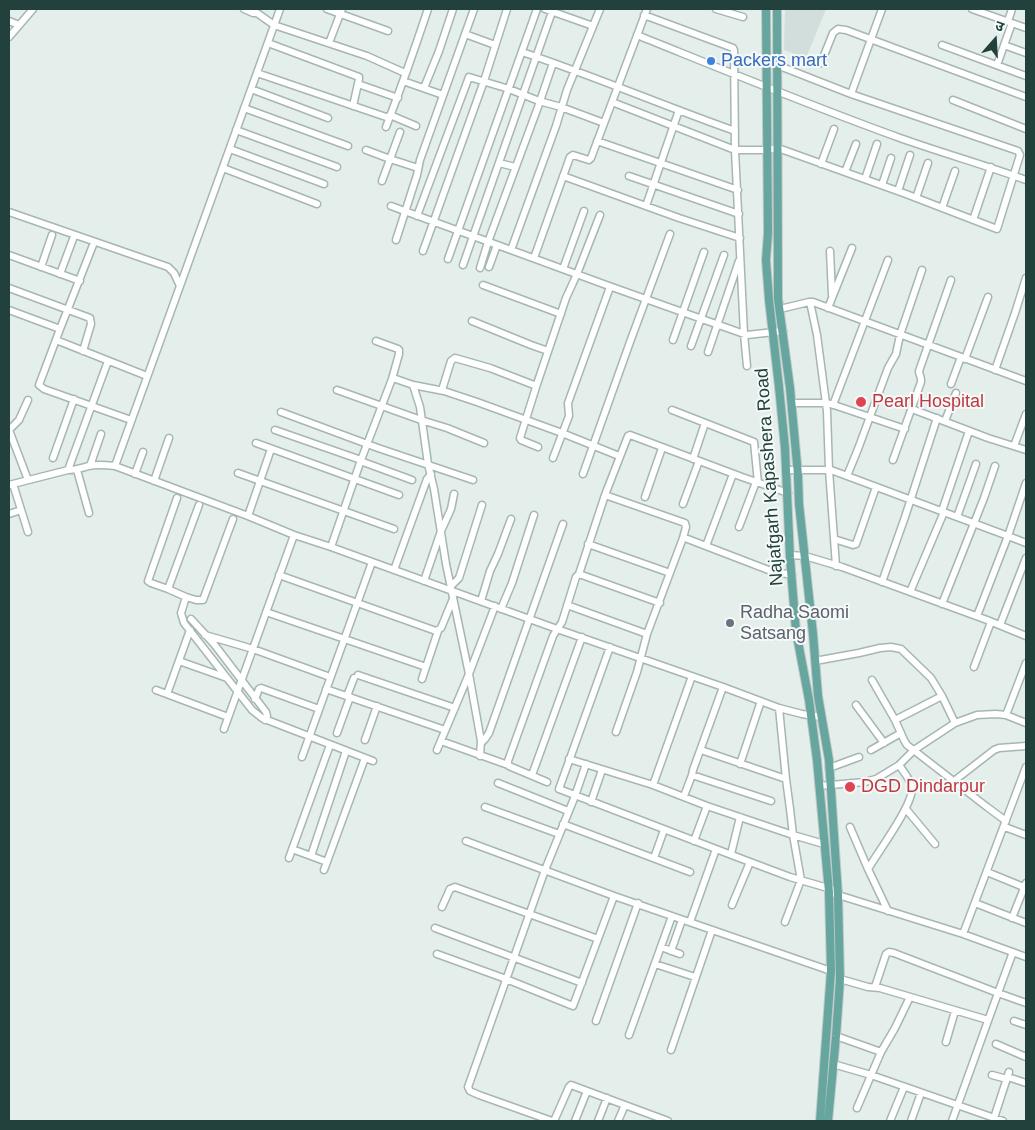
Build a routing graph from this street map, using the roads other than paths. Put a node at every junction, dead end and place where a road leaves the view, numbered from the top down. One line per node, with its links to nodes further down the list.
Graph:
1 (33, 9): 26 (street)
2 (244, 9): 20 (street)
3 (280, 9): 27 (street)
4 (327, 9): 21 (street)
5 (426, 9): 49 (street)
6 (453, 9): 57 (street)
7 (474, 9): 31 (street)
8 (507, 9): 37 (street)
9 (537, 9): 40 (street)
10 (545, 9): 18 (street)
11 (600, 9): 28 (street)
12 (716, 9): 19 (street)
13 (766, 9): 56 (main road, Najafgarh Kapashera Road)
14 (777, 9): 45 (main road, Najafgarh Kapashera Road)
15 (882, 9): 34 (street)
16 (972, 9): 25 (street)
17 (1012, 9): 25 (street)
18 (553, 10): 28 (street); 42 (street)
19 (724, 10): 23 (street)
20 (258, 11): 27 (street)
21 (341, 11): 30 (street); 36 (street)
22 (646, 12): 32 (street); 50 (street)
23 (743, 17)
24 (9, 21): 26 (street)
25 (1010, 22): 29 (street); 39 (street)
26 (19, 25): 33 (street)
27 (274, 25): 35 (street); 36 (street)
28 (593, 26): 47 (street)
29 (1026, 28)
30 (388, 31)
31 (465, 34): 37 (street); 62 (street)
32 (637, 35): 50 (street); 55 (street)
33 (9, 37)
34 (871, 39): 44 (street); 61 (street); 64 (street)
35 (268, 43): 48 (street); 54 (street)
36 (330, 43): 49 (street)
37 (495, 45): 53 (street)
38 (942, 45): 46 (street)
39 (1004, 45): 41 (street); 46 (street)
40 (522, 52): 42 (street); 59 (street)
41 (1026, 53)
42 (537, 57): 43 (street); 63 (street)
43 (553, 63): 47 (street); 67 (street)
44 (821, 63)
45 (777, 65): 60 (main road, Najafgarh Kapashera Road); 61 (street)
46 (997, 65): 51 (street)
47 (574, 71): 55 (street); 70 (street)
48 (257, 73): 58 (street); 69 (street)
49 (405, 73): 52 (street)
50 (735, 75): 56 (street); 82 (street)
51 (1026, 76)
52 (403, 81): 57 (street); 65 (street)
53 (484, 81): 59 (street); 128 (street); 130 (street)
54 (358, 84): 65 (street); 69 (street)
55 (618, 86): 68 (street); 72 (street)
56 (767, 87): 60 (street); 92 (main road, Najafgarh Kapashera Road)
57 (424, 88): 62 (street)
58 (251, 89): 71 (street); 74 (street)
59 (509, 89): 63 (street); 131 (street)
60 (778, 91): 89 (main road, Najafgarh Kapashera Road); 101 (street)
61 (851, 94): 109 (street)
62 (443, 95): 103 (street)
63 (522, 95): 67 (street); 96 (street)
64 (1026, 97)
65 (398, 98): 73 (street)
66 (953, 100): 80 (street)
67 (539, 101): 70 (street); 104 (street)
68 (612, 102): 75 (street); 77 (street)
69 (353, 106): 73 (street)
70 (561, 107): 75 (street); 143 (street)
71 (244, 108): 81 (street); 87 (street)
72 (679, 110): 77 (street); 82 (street)
73 (390, 117): 76 (street); 78 (street)
74 (328, 118)
75 (604, 123): 84 (street)
76 (416, 126)
77 (673, 126): 91 (street); 97 (street)
78 (386, 127)
79 (834, 129): 99 (street)
80 (1026, 129)
81 (236, 130): 88 (street); 100 (street)
82 (735, 131): 91 (street)
83 (400, 132): 95 (street)
84 (598, 140): 97 (street); 107 (street)
85 (856, 144): 106 (street)
86 (877, 144): 110 (street)
87 (348, 146)
88 (230, 148): 102 (street); 113 (street)
89 (778, 148): 92 (street); 99 (street); 168 (main road, Najafgarh Kapashera Road)
90 (366, 150): 95 (street)
91 (735, 150): 92 (street); 116 (street)
92 (768, 150): 171 (main road, Najafgarh Kapashera Road)
93 (910, 156): 117 (street)
94 (891, 158): 115 (street)
95 (390, 159): 103 (street); 112 (street)
96 (499, 163): 104 (street); 134 (street)
97 (660, 163): 114 (street); 116 (street)
98 (928, 163): 118 (street)
99 (821, 164): 106 (street)
100 (337, 167)
101 (991, 167): 109 (street); 129 (street)
102 (223, 168): 119 (street); 163 (street)
103 (418, 168): 125 (street)
104 (516, 168): 138 (street)
105 (954, 171): 122 (street)
106 (845, 172): 110 (street)
107 (563, 176): 121 (street); 149 (street)
108 (629, 176): 114 (street)
109 (1013, 176): 111 (street); 129 (street)
110 (865, 179): 115 (street)
111 (1026, 180)
112 (382, 181)
113 (324, 184)
114 (653, 184): 121 (street); 126 (street)
115 (882, 185): 117 (street)
116 (738, 190): 126 (street)
117 (898, 191): 118 (street)
118 (916, 198): 122 (street)
119 (317, 204)
120 (391, 206): 125 (street)
121 (646, 206): 135 (street)
122 (942, 208): 129 (street)
123 (584, 211): 156 (street)
124 (9, 212): 163 (street)
125 (405, 212): 128 (street); 137 (street)
126 (738, 214): 135 (street)
127 (600, 215): 159 (street)
128 (417, 216): 130 (street)
129 (973, 220)
130 (433, 222): 131 (street); 142 (street)
131 (457, 230): 134 (street); 150 (street)
132 (670, 234): 170 (street)
133 (52, 235): 153 (street)
134 (473, 236): 138 (street); 152 (street)
135 (740, 238): 147 (street)
136 (73, 239): 158 (street)
137 (396, 240)
138 (488, 242): 140 (street); 154 (street)
139 (93, 244): 162 (street)
140 (497, 245): 143 (street); 155 (street)
141 (852, 248): 169 (street)
142 (423, 250)
143 (511, 250): 149 (street)
144 (704, 252): 177 (street)
145 (830, 252): 169 (street)
146 (724, 255): 179 (street)
147 (740, 255): 182 (street); 186 (street)
148 (9, 256): 153 (street)
149 (534, 258): 156 (street)
150 (448, 259)
151 (888, 260): 181 (street)
152 (463, 265)
153 (41, 267): 158 (street)
154 (480, 268)
155 (489, 268)
156 (563, 269): 159 (street)
157 (922, 270): 187 (street)
158 (60, 274): 162 (street)
159 (577, 274): 165 (street); 178 (street)
160 (1026, 278): 199 (street)
161 (951, 280): 192 (street)
162 (80, 281): 176 (street)
163 (180, 286): 200 (street)
164 (483, 286): 178 (street)
165 (610, 287): 170 (street); 231 (street)
166 (9, 288): 176 (street)
167 (988, 297): 196 (street)
168 (778, 299): 171 (main road); 174 (main road, Najafgarh Kapashera Road)
169 (832, 299): 173 (street)
170 (646, 300): 177 (street); 237 (street)
171 (769, 300): 185 (main road, Najafgarh Kapashera Road)
172 (810, 302): 173 (street); 174 (street); 211 (street)
173 (828, 308): 181 (street)
174 (780, 309): 184 (main road, Najafgarh Kapashera Road)
175 (9, 310): 183 (street)
176 (68, 310): 183 (street); 193 (street)
177 (683, 313): 179 (street); 189 (street)
178 (561, 314): 194 (street)
179 (702, 320): 182 (street); 191 (street)
180 (472, 321): 194 (street)
181 (865, 322): 187 (street); 214 (street)
182 (718, 326): 186 (street); 195 (street)
183 (60, 329): 188 (street)
184 (783, 330): 185 (street); 212 (main road, Najafgarh Kapashera Road)
185 (773, 332): 186 (street); 258 (main road, Najafgarh Kapashera Road)
186 (744, 334): 198 (street)
187 (900, 335): 192 (street); 220 (street)
188 (56, 340): 193 (street); 209 (street)
189 (672, 340)
190 (376, 341): 201 (street)
191 (691, 346)
192 (928, 346): 196 (street); 216 (street)
193 (83, 351): 197 (street)
194 (548, 351): 203 (street)
195 (708, 352)
196 (963, 358): 199 (street); 204 (street)
197 (108, 361): 200 (street); 213 (street)
198 (747, 366)
199 (995, 370): 202 (street)
200 (147, 376): 222 (street)
201 (393, 378): 205 (street); 215 (street)
202 (1026, 381)
203 (537, 384): 207 (street); 224 (street)
204 (951, 384)
205 (413, 385): 207 (street); 223 (street)
206 (337, 390): 215 (street)
207 (442, 390): 224 (street)
208 (956, 393): 225 (street)
209 (74, 399): 213 (street); 245 (street)
210 (28, 400): 228 (street)
211 (826, 403): 212 (street); 214 (street); 259 (street)
212 (792, 404): 255 (main road, Najafgarh Kapashera Road)
213 (91, 405): 222 (street); 256 (street)
214 (833, 405): 220 (street)
215 (382, 406): 223 (street); 236 (street)
216 (912, 409): 221 (street); 227 (street)
217 (672, 410): 226 (street)
218 (281, 412): 236 (street)
219 (1026, 414): 238 (street)
220 (869, 418): 227 (street); 265 (street)
221 (937, 418): 225 (street); 282 (street)
222 (131, 420): 253 (street)
223 (421, 420): 235 (street); 250 (street)
224 (526, 420): 231 (street); 239 (street)
225 (945, 421): 230 (street)
226 (706, 423): 248 (street); 272 (street)
227 (905, 429): 249 (street)
228 (9, 430): 267 (street)
229 (275, 430): 247 (street)
230 (969, 431): 238 (street); 288 (street)
231 (562, 433): 237 (street); 246 (street)
232 (101, 434): 252 (street)
233 (169, 438): 270 (street)
234 (256, 443): 241 (street)
235 (484, 443)
236 (367, 444): 247 (street); 250 (street)
237 (594, 445): 244 (street); 263 (street)
238 (1014, 446): 242 (street)
239 (538, 447)
240 (662, 448): 244 (street); 248 (street); 280 (street)
241 (271, 449): 266 (street); 271 (street)
242 (1026, 450)
243 (143, 452): 261 (street)
244 (619, 456): 279 (street)
245 (53, 458)
246 (553, 458)
247 (361, 460): 266 (street); 268 (street)
248 (696, 460): 264 (street); 283 (street)
249 (893, 460)
250 (428, 464): 262 (street); 269 (street)
251 (976, 464): 293 (street)
252 (90, 466): 253 (street); 257 (street)
253 (115, 466): 261 (street)
254 (995, 466): 296 (street)
255 (797, 469): 258 (street); 259 (street); 311 (main road, Najafgarh Kapashera Road)
256 (68, 470): 257 (street); 267 (street)
257 (77, 470): 290 (street)
258 (787, 470): 276 (main road, Najafgarh Kapashera Road)
259 (829, 470): 265 (street); 305 (street)
260 (238, 473): 271 (street)
261 (135, 474): 270 (street)
262 (431, 474): 300 (street); 315 (street)
263 (583, 474)
264 (733, 474): 272 (street); 308 (street)
265 (847, 476): 275 (street)
266 (354, 478): 278 (street); 287 (street)
267 (28, 480): 274 (street)
268 (412, 480)
269 (473, 480)
270 (154, 481): 292 (street)
271 (261, 481): 287 (street); 292 (street)
272 (757, 482): 276 (street); 298 (street)
273 (1026, 484): 303 (street)
274 (11, 485): 286 (street)
275 (876, 487): 282 (street); 305 (street)
276 (788, 492): 310 (main road, Najafgarh Kapashera Road)
277 (454, 494): 300 (street)
278 (399, 495)
279 (605, 495): 304 (street); 307 (street)
280 (645, 497)
281 (176, 498): 322 (street)
282 (910, 500): 288 (street); 321 (street)
283 (683, 504)
284 (199, 505): 322 (street)
285 (482, 505): 323 (street)
286 (21, 510): 289 (street); 301 (street)
287 (344, 511): 299 (street); 309 (street)
288 (943, 512): 293 (street); 324 (street)
289 (9, 514)
290 (89, 514)
291 (534, 515): 331 (street)
292 (248, 516): 302 (street)
293 (956, 517): 296 (street)
294 (511, 519): 326 (street)
295 (233, 520): 325 (street)
296 (974, 523): 303 (street); 329 (street)
297 (563, 524): 335 (street)
298 (739, 527)
299 (394, 529)
300 (441, 531): 320 (street); 323 (street)
301 (28, 532)
302 (294, 535): 309 (street); 318 (street)
303 (1008, 536): 306 (street); 333 (street)
304 (683, 538): 308 (street); 316 (street)
305 (834, 539): 314 (street)
306 (1026, 542)
307 (588, 544): 316 (street); 317 (street)
308 (706, 546): 319 (street)
309 (331, 547): 313 (street)
310 (790, 556): 311 (street); 319 (main road, Najafgarh Kapashera Road)
311 (805, 556): 314 (street); 350 (main road, Najafgarh Kapashera Road)
312 (1026, 558): 337 (street)
313 (372, 562): 315 (street); 327 (street)
314 (836, 566): 321 (street)
315 (394, 570): 320 (street)
316 (670, 573): 328 (street)
317 (578, 574): 328 (street); 330 (street)
318 (280, 575): 327 (street); 332 (street)
319 (792, 575): 377 (main road, Najafgarh Kapashera Road)
320 (424, 581): 323 (street)
321 (882, 582): 324 (street)
322 (168, 589): 325 (street)
323 (452, 592): 326 (street); 340 (street); 354 (street)
324 (910, 592): 329 (street)
325 (186, 597): 339 (street)
326 (481, 601): 331 (street)
327 (358, 602): 340 (street); 345 (street)
328 (660, 603): 341 (street)
329 (942, 604): 333 (street)
330 (567, 605): 338 (street); 341 (street)
331 (498, 608): 335 (street); 354 (street)
332 (266, 612): 345 (street); 347 (street)
333 (977, 616): 336 (street)
334 (191, 619): 342 (street)
335 (530, 619): 338 (street); 391 (street)
336 (991, 622): 337 (street); 353 (street)
337 (1000, 625): 343 (street)
338 (557, 629): 344 (street); 408 (street)
339 (190, 630): 349 (street); 357 (street)
340 (438, 630): 352 (street)
341 (647, 634): 348 (street)
342 (206, 635): 347 (street); 359 (street)
343 (1026, 636)
344 (582, 637): 346 (street); 413 (street)
345 (344, 639): 352 (street); 356 (street)
346 (610, 647): 348 (street); 404 (street)
347 (253, 648): 356 (street); 359 (street)
348 (641, 658): 355 (street); 385 (street)
349 (179, 661): 357 (street); 365 (street)
350 (814, 661): 366 (street); 378 (main road, Najafgarh Kapashera Road)
351 (1026, 663): 375 (street)
352 (426, 667): 358 (street)
353 (974, 667)
354 (469, 674): 372 (street); 391 (street)
355 (692, 676): 361 (street); 419 (street)
356 (330, 678): 362 (street)
357 (228, 679): 364 (street)
358 (422, 679)
359 (242, 680): 364 (street); 368 (street)
360 (872, 680): 380 (street)
361 (723, 687): 369 (street); 396 (street)
362 (326, 689): 367 (street); 374 (street)
363 (156, 690): 365 (street)
364 (238, 690): 376 (street); 379 (street)
365 (167, 694): 376 (street)
366 (942, 696): 380 (street); 381 (street)
367 (348, 697): 371 (street); 372 (street); 386 (street)
368 (255, 699): 374 (street); 379 (street)
369 (761, 701): 373 (street); 407 (street)
370 (856, 705): 392 (street)
371 (377, 706): 384 (street); 389 (street)
372 (455, 708): 384 (street)
373 (779, 708): 377 (street); 415 (street)
374 (319, 709): 388 (street)
375 (1006, 715): 381 (street); 382 (street)
376 (228, 716): 383 (street)
377 (812, 716): 378 (street); 421 (main road, Najafgarh Kapashera Road)
378 (821, 717): 410 (main road, Najafgarh Kapashera Road)
379 (265, 720): 388 (street)
380 (895, 720): 387 (street)
381 (955, 723): 398 (street)
382 (1026, 724)
383 (224, 729)
384 (445, 730): 390 (street)
385 (616, 732)
386 (337, 733)
387 (901, 733): 392 (street); 398 (street)
388 (309, 737): 393 (street); 401 (street)
389 (365, 740)
390 (441, 741): 395 (street); 400 (street)
391 (481, 743): 400 (street)
392 (884, 743): 397 (street)
393 (330, 745): 399 (street); 442 (street)
394 (1026, 746): 416 (street)
395 (437, 750)
396 (700, 750): 407 (street); 414 (street)
397 (871, 750)
398 (914, 750): 409 (street); 416 (street)
399 (346, 751): 403 (street); 445 (street)
400 (480, 756): 408 (street)
401 (302, 757)
402 (859, 757): 410 (street)
403 (365, 758): 405 (street); 448 (street)
404 (569, 759): 406 (street); 422 (street)
405 (373, 761)
406 (586, 764): 412 (street); 422 (street)
407 (740, 764): 415 (street)
408 (508, 765): 413 (street)
409 (899, 765): 420 (street); 428 (street)
410 (829, 768): 420 (main road, Najafgarh Kapashera Road)
411 (1026, 768): 432 (street)
412 (602, 770): 419 (street); 425 (street)
413 (532, 775): 417 (street)
414 (692, 775): 423 (street); 424 (street)
415 (786, 779): 436 (street)
416 (954, 781): 432 (street)
417 (547, 782)
418 (498, 783): 429 (street)
419 (653, 784): 423 (street)
420 (830, 784): 421 (street); 458 (main road, Najafgarh Kapashera Road)
421 (819, 786): 440 (main road, Najafgarh Kapashera Road)
422 (575, 796): 425 (street); 429 (street)
423 (684, 796): 426 (street)
424 (771, 801)
425 (591, 802): 434 (street)
426 (707, 806): 430 (street); 439 (street)
427 (485, 807): 435 (street)
428 (906, 809): 441 (street); 450 (street)
429 (568, 811): 431 (street)
430 (740, 817): 436 (street); 444 (street)
431 (563, 824): 435 (street); 447 (street)
432 (1006, 824): 437 (street); 454 (street)
433 (850, 827): 450 (street)
434 (664, 830): 439 (street); 447 (street)
435 (559, 834): 452 (street)
436 (793, 835): 440 (street); 455 (street)
437 (1026, 836)
438 (466, 841): 452 (street)
439 (694, 841): 443 (street)
440 (824, 844): 457 (main road, Najafgarh Kapashera Road)
441 (936, 844)
442 (292, 849): 445 (street); 446 (street)
443 (716, 849): 444 (street); 469 (street)
444 (730, 854): 449 (street)
445 (310, 856): 448 (street)
446 (290, 858)
447 (654, 858): 453 (street)
448 (327, 862): 451 (street)
449 (750, 862): 455 (street); 462 (street)
450 (868, 869): 464 (street)
451 (324, 870)
452 (545, 870): 459 (street); 465 (street)
453 (690, 872)
454 (987, 872): 456 (street); 460 (street)
455 (801, 880): 457 (street); 470 (street)
456 (1026, 886): 467 (street)
457 (828, 890): 458 (street); 484 (main road, Najafgarh Kapashera Road)
458 (838, 893): 464 (street); 487 (main road, Najafgarh Kapashera Road)
459 (614, 896): 461 (street); 475 (street)
460 (975, 903): 467 (street); 474 (street)
461 (638, 904): 466 (street); 497 (street)
462 (732, 905)
463 (442, 907): 465 (street)
464 (888, 911): 474 (street)
465 (530, 913): 475 (street); 482 (street)
466 (672, 916): 468 (street); 476 (street)
467 (1012, 918): 471 (street)
468 (682, 920): 469 (street); 477 (street)
469 (690, 922): 473 (street)
470 (785, 922)
471 (1026, 922)
472 (435, 928): 482 (street)
473 (712, 930): 484 (street); 485 (street)
474 (963, 934): 478 (street)
475 (598, 938): 488 (street)
476 (661, 947): 477 (street); 483 (street)
477 (671, 951): 480 (street)
478 (1013, 952): 481 (street); 490 (street)
479 (437, 954): 486 (street)
480 (680, 954)
481 (1026, 956)
482 (514, 958): 486 (street); 488 (street)
483 (655, 964): 485 (street); 500 (street)
484 (831, 971): 491 (main road, Najafgarh Kapashera Road)
485 (696, 978): 504 (street)
486 (506, 979): 488 (street); 521 (street)
487 (840, 979): 489 (street); 492 (main road, Najafgarh Kapashera Road)
488 (582, 983)
489 (875, 987): 490 (street); 493 (street)
490 (998, 993): 494 (street); 496 (street)
491 (830, 994): 492 (main road); 519 (main road, Najafgarh Kapashera Road)
492 (838, 996): 501 (main road, Najafgarh Kapashera Road)
493 (910, 997): 495 (street); 505 (street)
494 (1026, 1004)
495 (955, 1011): 496 (street); 502 (street)
496 (988, 1020): 517 (street)
497 (596, 1021)
498 (1014, 1021): 499 (street)
499 (1026, 1025)
500 (629, 1035)
501 (836, 1036): 505 (street); 507 (main road, Najafgarh Kapashera Road)
502 (946, 1042)
503 (996, 1044): 506 (street)
504 (670, 1050)
505 (881, 1052): 508 (street)
506 (1026, 1057)
507 (833, 1064): 508 (street); 519 (main road, Najafgarh Kapashera Road)
508 (871, 1075): 512 (street); 518 (street)
509 (992, 1075): 510 (street)
510 (1008, 1076): 511 (street); 520 (street)
511 (1026, 1083)
512 (904, 1087): 514 (street); 528 (street)
513 (587, 1091): 515 (street); 521 (street); 522 (street)
514 (922, 1093): 517 (street); 529 (street)
515 (607, 1098): 516 (street); 523 (street)
516 (624, 1105): 524 (street); 525 (street)
517 (958, 1106): 520 (street); 530 (street)
518 (857, 1108)
519 (825, 1109): 526 (main road, Najafgarh Kapashera Road); 527 (main road, Najafgarh Kapashera Road)
520 (994, 1118): 531 (street)
521 (553, 1121)
522 (575, 1121)
523 (598, 1121)
524 (618, 1121)
525 (666, 1121)
526 (820, 1121)
527 (828, 1121)
528 (890, 1121)
529 (911, 1121)
530 (952, 1121)
531 (1003, 1121)

